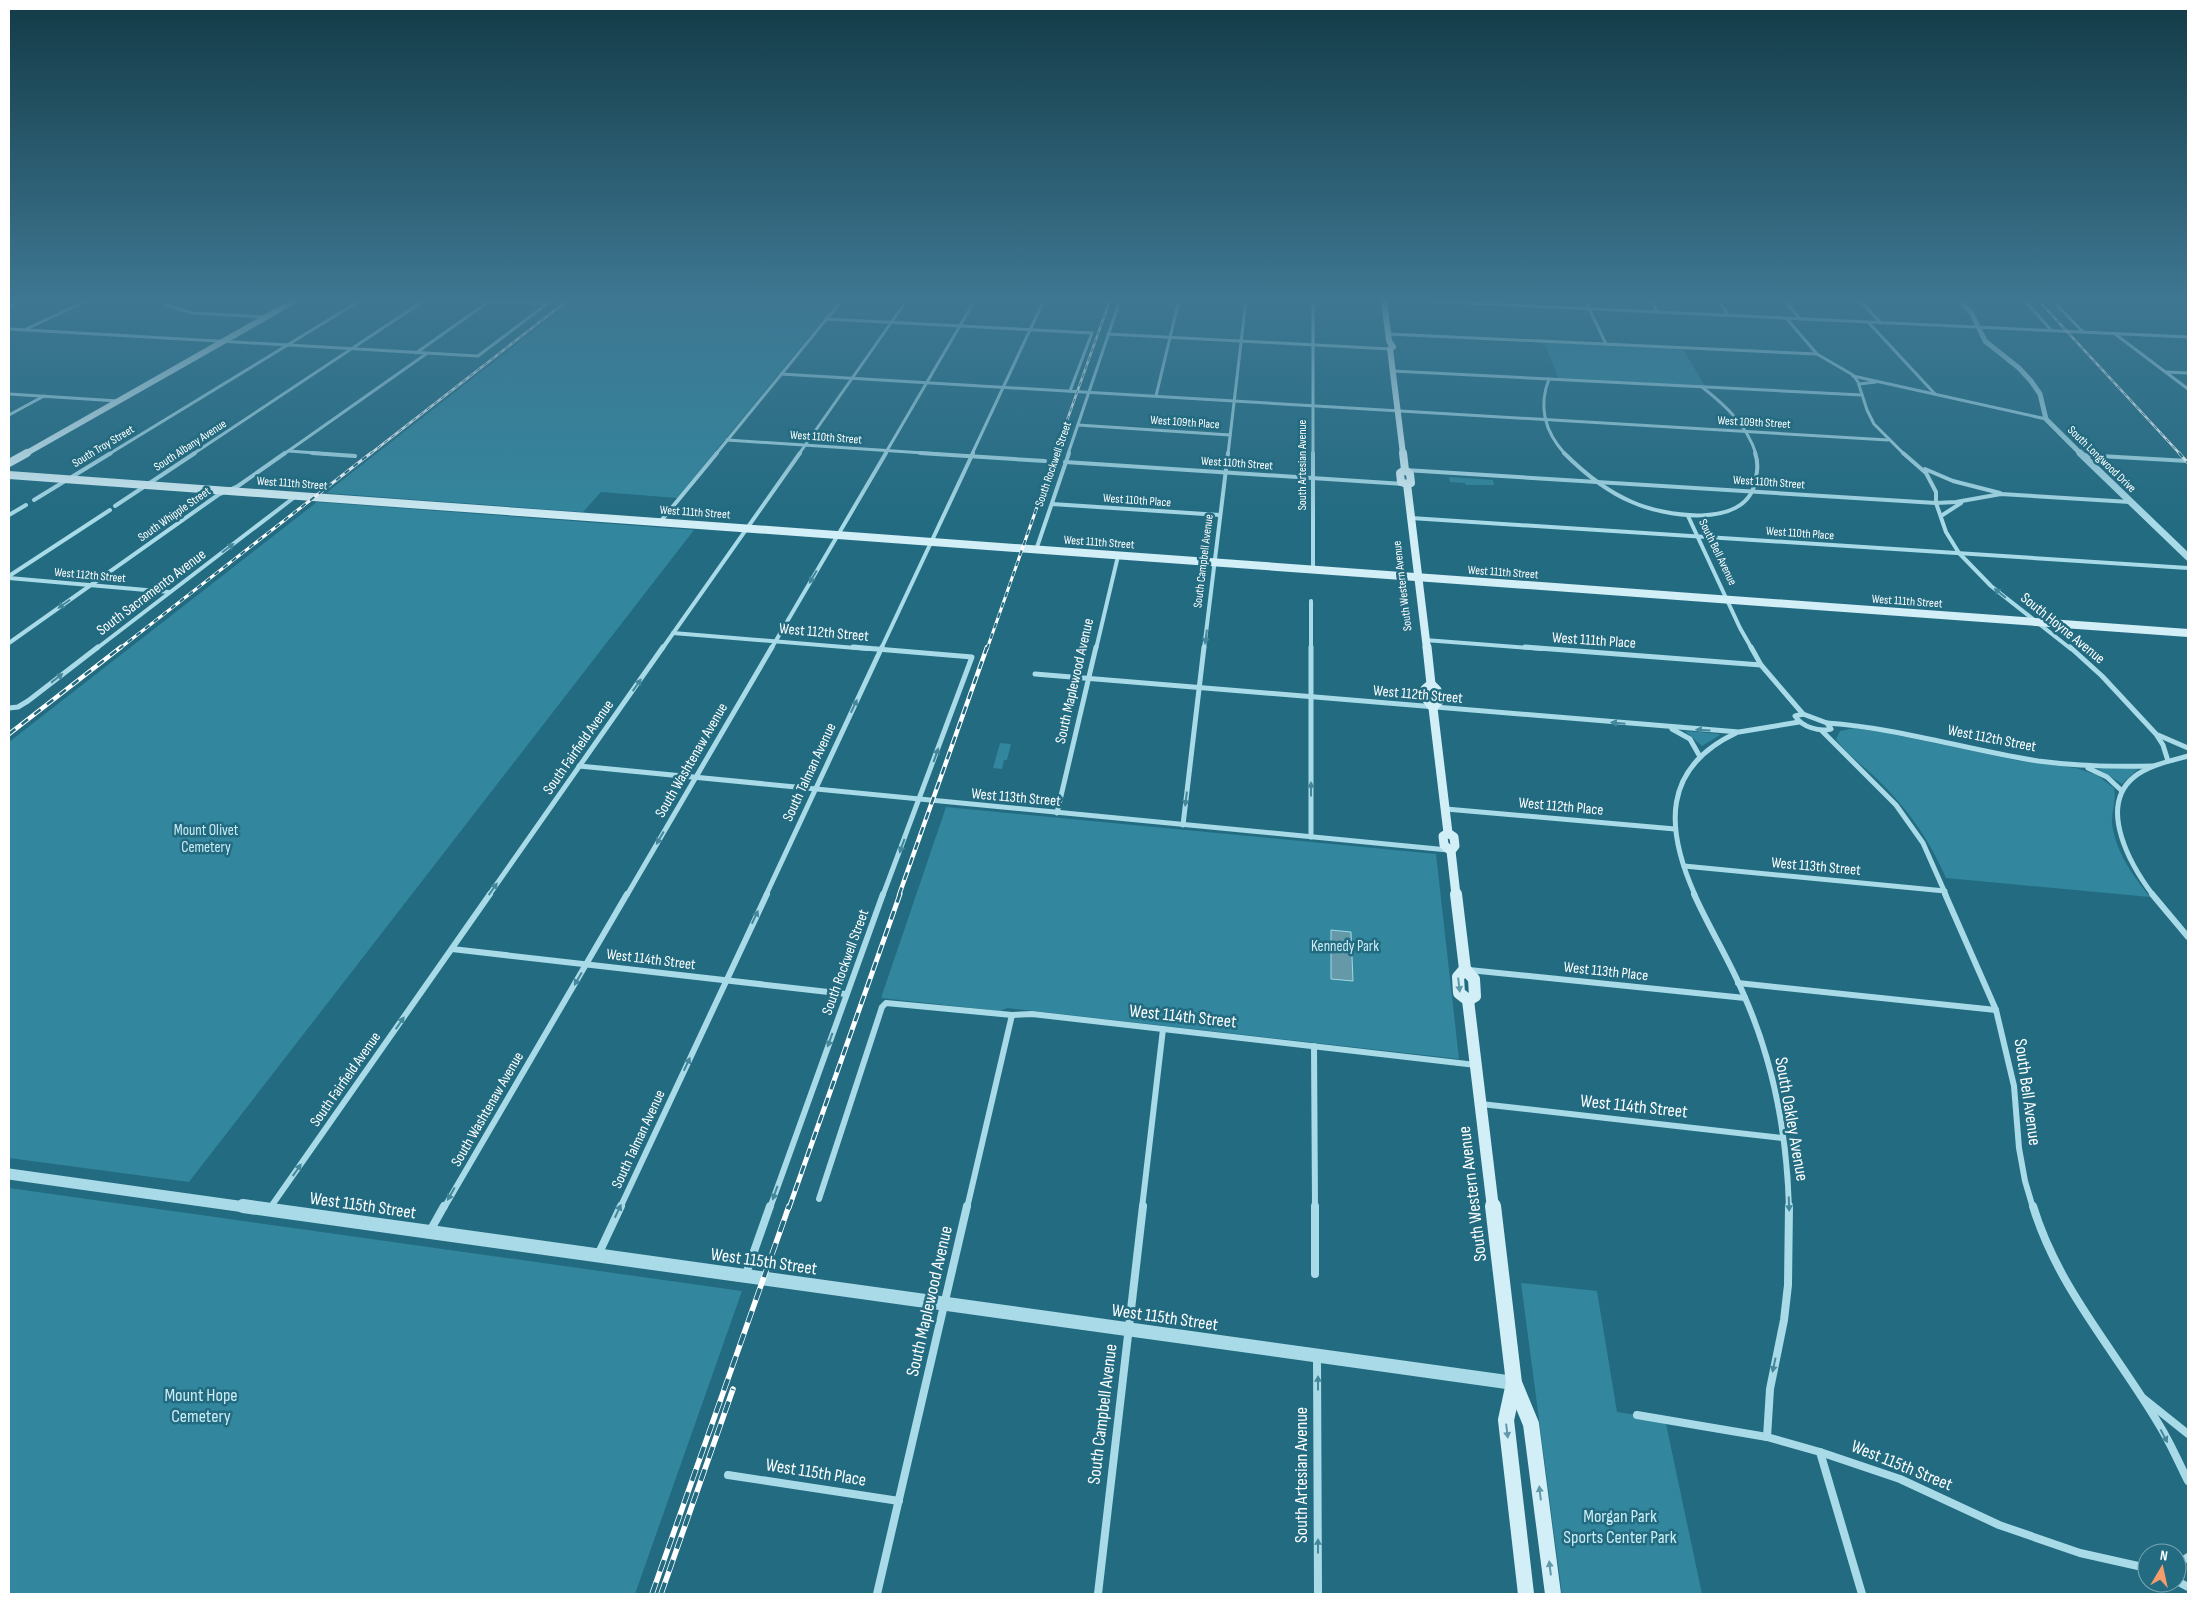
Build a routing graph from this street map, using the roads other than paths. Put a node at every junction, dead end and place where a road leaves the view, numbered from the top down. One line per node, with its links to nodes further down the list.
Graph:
1 (164, 375): 36 (main road)
2 (238, 375): 63 (street, South Troy Street)
3 (313, 375): 66 (street, South Albany Avenue)
4 (395, 375): 49 (street, South Whipple Street)
5 (780, 375): 46 (street)
6 (795, 375): 21 (street, West 109th Street)
7 (854, 375): 21 (street, South Fairfield Avenue)
8 (931, 375): 24 (street, South Washtenaw Avenue)
9 (1009, 375): 26 (street, South Talman Avenue)
10 (1076, 375): 29 (street)
11 (1095, 375): 30 (street, South Rockwell Street)
12 (1161, 375): 35 (street)
13 (1237, 375): 37 (street, South Campbell Avenue)
14 (1313, 375): 38 (street, South Artesian Avenue)
15 (1393, 375): 39 (main road, South Western Avenue)
16 (1467, 375): 22 (street)
17 (1853, 375): 23 (street); 25 (street, South Hoyne Avenue)
18 (1917, 375): 32 (street)
19 (2025, 375): 41 (street)
20 (2169, 375): 28 (street)
21 (852, 378): 24 (street, West 109th Street); 48 (street, South Fairfield Avenue)
22 (1549, 379): 27 (street); 42 (street)
23 (1886, 382): 25 (street); 32 (street)
24 (926, 383): 26 (street, West 109th Street); 50 (street, South Washtenaw Avenue)
25 (1859, 384): 33 (street, South Hoyne Avenue)
26 (1003, 387): 29 (street, West 109th Street); 53 (street, South Talman Avenue)
27 (1701, 387): 33 (street); 44 (street)
28 (2188, 390)
29 (1070, 391): 30 (street, West 109th Street)
30 (1089, 392): 35 (street, West 109th Street); 43 (street, South Rockwell Street)
31 (9, 394): 34 (street)
32 (1935, 394): 41 (street)
33 (1862, 395): 47 (street, South Hoyne Avenue)
34 (44, 396): 36 (street); 40 (street)
35 (1156, 396): 37 (street, West 109th Street)
36 (118, 401): 57 (main road)
37 (1234, 401): 38 (street, West 109th Street); 45 (street, South Campbell Avenue)
38 (1313, 406): 39 (street, West 109th Street); 62 (street, South Artesian Avenue)
39 (1398, 412): 42 (street, West 109th Street); 59 (main road, South Western Avenue)
40 (9, 415)
41 (2046, 419): 51 (street, South Longwood Drive)
42 (1545, 421): 44 (street, West 109th Street); 64 (street)
43 (1078, 426): 45 (street, West 109th Place); 56 (street, South Rockwell Street)
44 (1746, 432): 47 (street, West 109th Street); 68 (street)
45 (1230, 435): 60 (street, South Campbell Avenue)
46 (727, 440): 48 (street, West 110th Street); 84 (street)
47 (1888, 440): 58 (street, South Hoyne Avenue)
48 (805, 446): 50 (street, West 110th Street); 85 (street, South Fairfield Avenue)
49 (288, 451): 52 (street); 67 (street, South Whipple Street)
50 (887, 451): 53 (street, West 110th Street); 86 (street, South Washtenaw Avenue)
51 (2082, 455): 54 (street); 74 (street, South Longwood Drive)
52 (355, 456)
53 (970, 456): 55 (street, West 110th Street); 88 (street, South Talman Avenue)
54 (2188, 460)
55 (1044, 461)
56 (1066, 462): 60 (street, West 110th Street); 75 (street, South Rockwell Street)
57 (9, 463)
58 (1922, 468): 69 (street); 73 (street, South Hoyne Avenue)
59 (1405, 470): 64 (street, West 110th Street); 65 (main road, South Western Avenue)
60 (1225, 473): 62 (street, West 110th Street); 80 (street, South Campbell Avenue)
61 (9, 475): 63 (main road, West 111th Street)
62 (1313, 478): 65 (street, West 110th Street); 95 (street, South Artesian Avenue)
63 (68, 479): 66 (main road, West 111th Street); 71 (street, South Troy Street)
64 (1595, 481): 68 (street, West 110th Street); 81 (street)
65 (1407, 484): 83 (main road, South Western Avenue)
66 (147, 485): 67 (main road, West 111th Street); 77 (street, South Albany Avenue)
67 (227, 491): 70 (main road, West 111th Street); 98 (street, South Whipple Street)
68 (1753, 491): 73 (street, West 110th Street); 81 (street, South Bell Avenue)
69 (2008, 494): 72 (street, West 110th Street); 74 (street, West 110th Street)
70 (297, 496): 84 (main road, West 111th Street); 99 (street, South Sacramento Avenue, one-way to 70)
71 (34, 500)
72 (1966, 500): 73 (street, West 110th Street); 82 (street)
73 (1936, 502): 82 (street, South Hoyne Avenue)
74 (2130, 502): 92 (street, South Longwood Drive)
75 (1052, 504): 80 (street, West 110th Place); 89 (street, South Rockwell Street)
76 (26, 505): 79 (street)
77 (115, 506)
78 (110, 510): 96 (street)
79 (9, 515)
80 (1220, 515): 93 (street, South Campbell Avenue)
81 (1688, 516): 87 (street, South Bell Avenue)
82 (1941, 516): 90 (street, South Hoyne Avenue)
83 (1411, 518): 87 (street, West 110th Place); 97 (main road, South Western Avenue)
84 (660, 522): 85 (main road, West 111th Street)
85 (746, 529): 86 (main road, West 111th Street); 103 (street, South Fairfield Avenue)
86 (837, 535): 88 (main road, West 111th Street); 106 (street, South Washtenaw Avenue, one-way to 106)
87 (1698, 536): 90 (street, West 110th Place); 101 (street, South Bell Avenue)
88 (930, 542): 89 (main road, West 111th Street); 108 (street, South Talman Avenue)
89 (1036, 550): 91 (main road, West 111th Street)
90 (1959, 553): 94 (street, West 110th Place); 102 (street, South Hoyne Avenue, one-way to 90)
91 (1118, 556): 93 (main road, West 111th Street); 112 (street, South Maplewood Avenue)
92 (2188, 557)
93 (1215, 563): 95 (main road, West 111th Street); 113 (street, South Campbell Avenue, one-way to 113)
94 (2188, 568)
95 (1313, 570): 97 (main road, West 111th Street)
96 (9, 577): 98 (street, West 112th Street)
97 (1418, 578): 101 (main road, West 111th Street); 105 (main road, South Western Avenue)
98 (90, 585): 99 (street, West 112th Street); 107 (street, South Whipple Street, one-way to 107)
99 (169, 592): 115 (street, South Sacramento Avenue, one-way to 99)
100 (1312, 601): 114 (street)
101 (1729, 601): 102 (main road, West 111th Street); 110 (street, South Bell Avenue)
102 (2038, 623): 104 (main road, West 111th Street); 123 (street, South Hoyne Avenue)
103 (673, 633): 106 (street, West 112th Street); 128 (street, South Fairfield Avenue, one-way to 103)
104 (2188, 633)
105 (1425, 640): 110 (street, West 111th Place); 116 (main road, South Western Avenue)
106 (776, 641): 108 (street, West 112th Street); 131 (street, South Washtenaw Avenue)
107 (9, 643)
108 (880, 650): 109 (street, West 112th Street); 132 (street, South Talman Avenue, one-way to 108)
109 (972, 657): 134 (street, South Rockwell Street, one-way to 109)
110 (1761, 665): 117 (street, South Bell Avenue)
111 (1035, 674): 112 (street, West 112th Street)
112 (1089, 679): 113 (street, West 112th Street); 136 (street, South Maplewood Avenue)
113 (1199, 688): 114 (street, West 112th Street); 137 (street, South Campbell Avenue, one-way to 137)
114 (1311, 698): 116 (street, West 112th Street); 139 (street, one-way to 114)
115 (9, 708)
116 (1433, 708): 120 (street, West 112th Street, one-way to 116); 135 (main road, South Western Avenue)
117 (1803, 714): 118 (street); 119 (street, West 112th Street)
118 (1799, 722): 121 (street); 122 (street, West 112th Street)
119 (1827, 723): 121 (street); 129 (street, West 112th Street)
120 (1667, 727): 122 (street, West 112th Street, one-way to 120); 125 (street)
121 (1822, 731): 142 (street, South Bell Avenue)
122 (1739, 732): 125 (street, South Oakley Avenue)
123 (2156, 734): 124 (street); 127 (street, South Hoyne Avenue)
124 (2188, 748)
125 (1699, 755): 138 (street, South Oakley Avenue)
126 (2188, 756): 127 (street)
127 (2168, 761): 130 (street)
128 (579, 766): 131 (street, West 113th Street); 144 (street, South Fairfield Avenue, one-way to 128)
129 (2083, 766): 130 (street, West 112th Street); 133 (street)
130 (2153, 766): 133 (street)
131 (695, 778): 132 (street, West 113th Street); 145 (street, South Washtenaw Avenue, one-way to 145)
132 (815, 790): 134 (street, West 113th Street); 147 (street, South Talman Avenue, one-way to 132)
133 (2122, 791): 143 (street)
134 (919, 800): 136 (street, West 113th Street); 149 (street, South Rockwell Street, one-way to 149)
135 (1446, 809): 138 (street, West 112th Place); 140 (main road, South Western Avenue)
136 (1057, 813): 137 (street, West 113th Street)
137 (1183, 825): 139 (street, West 113th Street)
138 (1675, 829): 141 (street, South Oakley Avenue)
139 (1311, 837): 140 (street, West 113th Street)
140 (1450, 851): 146 (main road, South Western Avenue)
141 (1684, 866): 142 (street, West 113th Street); 148 (street, South Oakley Avenue)
142 (1945, 891): 151 (street, South Bell Avenue)
143 (2188, 937)
144 (452, 949): 145 (street, West 114th Street); 160 (street, South Fairfield Avenue, one-way to 144)
145 (586, 964): 147 (street, West 114th Street); 161 (street, South Washtenaw Avenue, one-way to 161)
146 (1465, 969): 150 (street, West 113th Place); 155 (main road, South Western Avenue)
147 (726, 980): 149 (street, West 114th Street); 162 (street, South Talman Avenue, one-way to 147)
148 (1738, 982): 150 (street, South Oakley Avenue); 151 (street)
149 (846, 994): 164 (street, South Rockwell Street, one-way to 164)
150 (1745, 998): 157 (street, South Oakley Avenue)
151 (1996, 1010): 169 (street, South Bell Avenue)
152 (1012, 1015): 153 (street, West 114th Street); 159 (street, West 114th Street); 165 (street, South Maplewood Avenue)
153 (1163, 1029): 154 (street, West 114th Street); 166 (street, South Campbell Avenue)
154 (1314, 1046): 155 (street, West 114th Street); 163 (street)
155 (1476, 1064): 156 (main road, South Western Avenue)
156 (1481, 1104): 157 (street, West 114th Street); 168 (main road, South Western Avenue)
157 (1783, 1138): 172 (street, South Oakley Avenue, one-way to 172)
158 (9, 1174): 160 (street, West 115th Street)
159 (819, 1199)
160 (269, 1210): 161 (street, West 115th Street)
161 (429, 1232): 162 (street, West 115th Street)
162 (598, 1256): 164 (street, West 115th Street)
163 (1315, 1274)
164 (745, 1276): 165 (street, West 115th Street)
165 (945, 1304): 166 (street, West 115th Street); 176 (street, South Maplewood Avenue)
166 (1128, 1330): 167 (street, West 115th Street); 179 (street, South Campbell Avenue)
167 (1317, 1356): 168 (street, West 115th Street); 180 (street, South Artesian Avenue, one-way to 167)
168 (1514, 1383): 181 (main road, South Western Avenue, one-way to 181); 182 (main road, South Western Avenue, one-way to 168)
169 (2139, 1394): 171 (street, South Bell Avenue); 175 (street, South Bell Avenue, one-way to 175)
170 (1637, 1415): 172 (street, West 115th Street)
171 (2188, 1434)
172 (1767, 1436): 173 (street, West 115th Street)
173 (1820, 1452): 177 (street, West 115th Street); 183 (street)
174 (728, 1475): 176 (street, West 115th Place)
175 (2188, 1481)
176 (899, 1501): 178 (street, South Maplewood Avenue)
177 (2137, 1566)
178 (877, 1594)
179 (1098, 1594)
180 (1318, 1594)
181 (1526, 1594)
182 (1553, 1594)
183 (1862, 1594)

